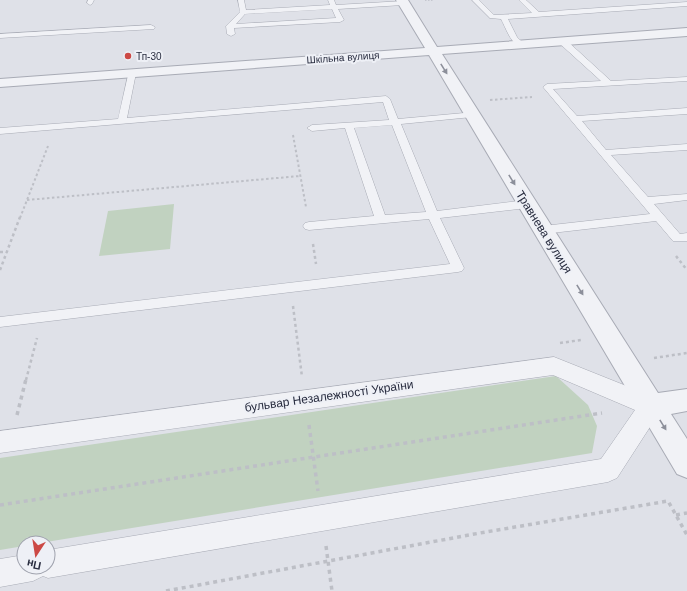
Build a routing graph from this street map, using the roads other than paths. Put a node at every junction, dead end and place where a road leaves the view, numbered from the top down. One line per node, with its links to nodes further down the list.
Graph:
1 (241, 0): 7 (lane)
2 (475, 0): 9 (lane)
3 (522, 0): 8 (lane)
4 (402, 1): 6 (lane); 15 (street, Травнева вулиця)
5 (683, 3): 8 (lane)
6 (333, 4): 7 (lane); 7 (lane)
7 (243, 12)
8 (537, 14): 9 (lane)
9 (504, 17): 14 (lane)
10 (151, 27): 12 (lane)
11 (687, 32): 13 (street, Шкільна вулиця)
12 (0, 36)
13 (562, 41): 14 (street, Шкільна вулиця); 19 (lane)
14 (520, 44): 15 (street, Шкільна вулиця)
15 (433, 51): 16 (street, Шкільна вулиця); 21 (street, Травнева вулиця, one-way to 21)
16 (132, 73): 18 (street, Шкільна вулиця); 23 (lane)
17 (687, 78): 19 (lane)
18 (0, 83)
19 (608, 83): 22 (lane)
20 (687, 110): 22 (lane)
21 (472, 114): 24 (lane); 32 (street, Травнева вулиця, one-way to 32)
22 (574, 119): 29 (lane)
23 (122, 121): 24 (lane); 27 (lane)
24 (395, 122): 25 (lane); 33 (lane)
25 (348, 125): 26 (lane); 35 (lane)
26 (312, 128)
27 (0, 131)
28 (687, 147): 29 (lane)
29 (603, 152): 31 (lane)
30 (687, 197): 31 (lane)
31 (646, 201): 34 (lane)
32 (527, 204): 33 (lane); 37 (street, Травнева вулиця)
33 (433, 215): 35 (lane); 39 (lane)
34 (659, 217): 37 (lane); 38 (lane)
35 (381, 219): 36 (lane)
36 (309, 226)
37 (543, 230): 41 (street, Травнева вулиця, one-way to 41)
38 (687, 237)
39 (0, 322)
40 (687, 400): 41 (street)
41 (651, 406): 42 (street, бульвар Незалежності України); 43 (street, Травнева вулиця, one-way to 43); 44 (street)
42 (5, 441)
43 (687, 464)
44 (56, 563)
45 (16, 570): 46 (street)
46 (0, 572)

